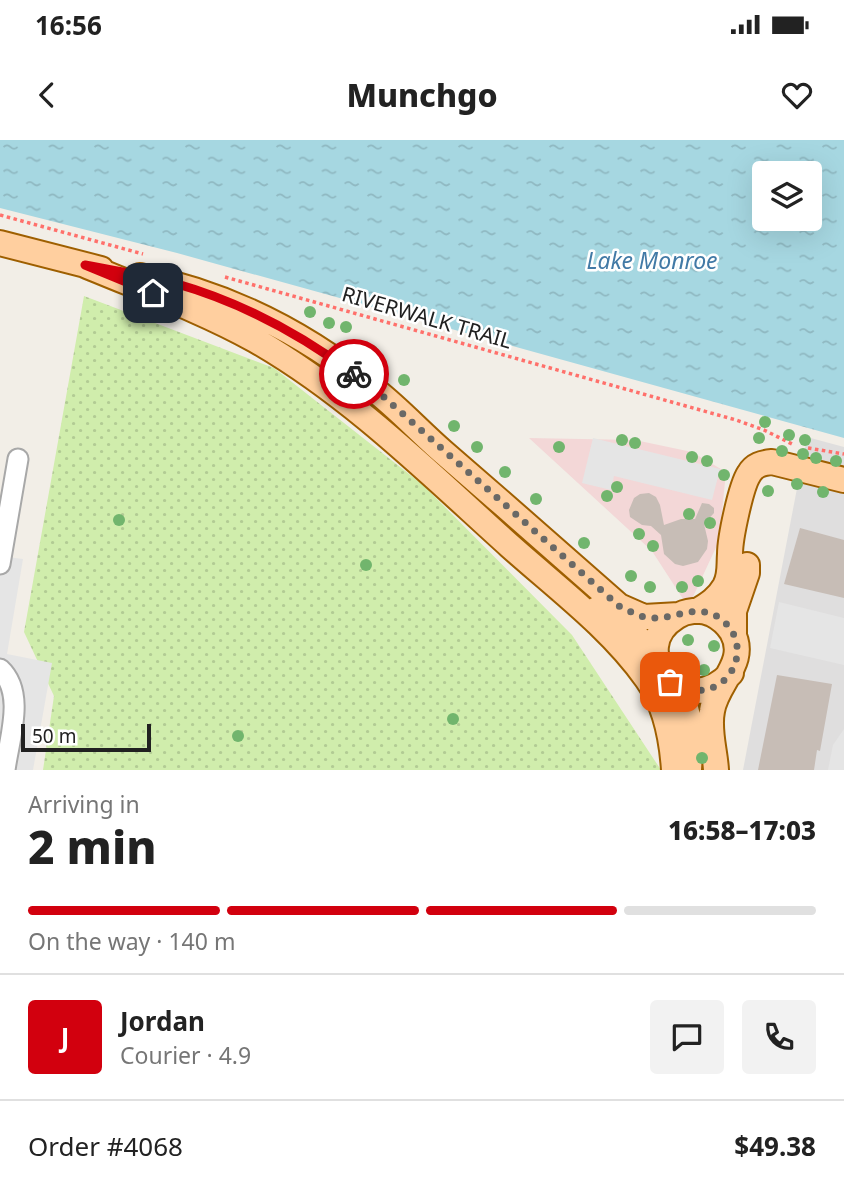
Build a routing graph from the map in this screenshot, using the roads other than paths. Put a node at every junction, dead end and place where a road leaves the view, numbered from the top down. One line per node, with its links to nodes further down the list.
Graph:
1 (0, 243): 2 (main road)
2 (85, 265): 3 (main road); 4 (main road)
3 (281, 356): 4 (main road); 6 (main road)
4 (412, 422): 6 (main road)
5 (18, 459): 9 (lane)
6 (436, 467): 10 (main road); 12 (main road); 15 (main road)
7 (844, 480): 8 (main road)
8 (741, 498): 10 (main road); 11 (main road)
9 (0, 564)
10 (688, 613): 11 (main road); 12 (main road)
11 (734, 636): 14 (main road)
12 (656, 658): 15 (main road)
13 (0, 669): 16 (lane)
14 (731, 673): 15 (main road); 19 (main road)
15 (660, 682): 17 (main road); 18 (main road)
16 (5, 770)
17 (674, 770)
18 (689, 770)
19 (716, 770)

